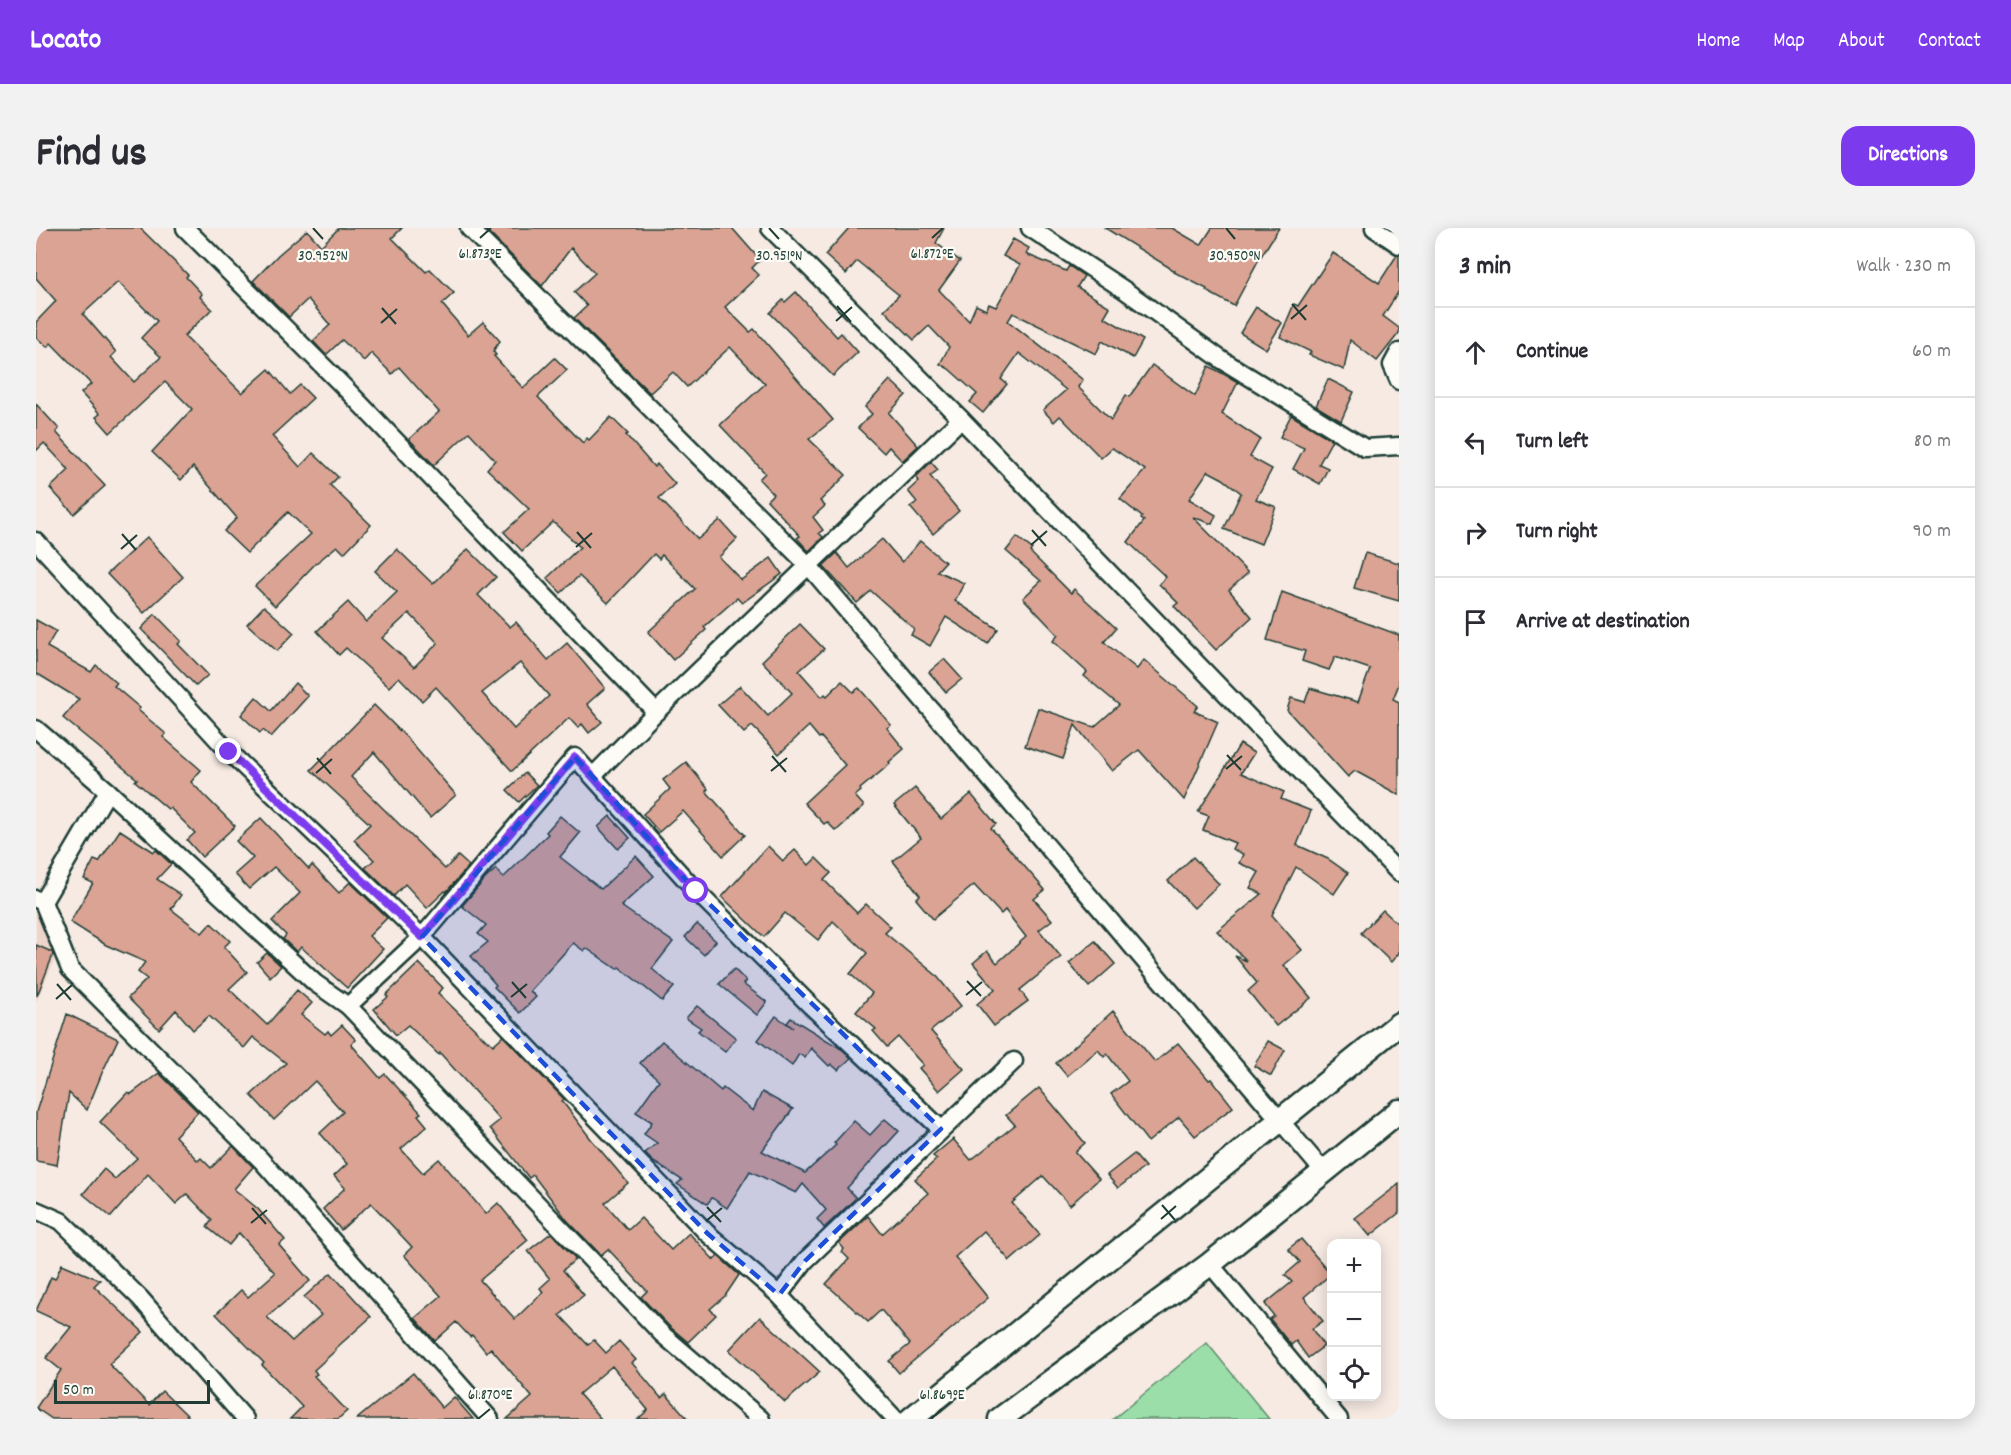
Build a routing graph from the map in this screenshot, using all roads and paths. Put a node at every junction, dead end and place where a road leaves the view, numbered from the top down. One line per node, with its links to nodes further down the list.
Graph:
1 (185, 228): 13 (street)
2 (469, 228): 12 (street)
3 (770, 228): 9 (street)
4 (1030, 228): 10 (street)
5 (1374, 228): 6 (street)
6 (1399, 245)
7 (1399, 352): 8 (street)
8 (1399, 381)
9 (961, 419): 12 (street); 17 (street)
10 (1399, 446)
11 (36, 541): 19 (street)
12 (808, 566): 13 (street); 24 (street)
13 (656, 712): 15 (street)
14 (36, 729): 16 (street)
15 (593, 776): 19 (street); 25 (street)
16 (108, 791): 18 (street); 20 (street)
17 (1399, 873)
18 (40, 900): 31 (street)
19 (422, 937): 20 (street); 29 (street)
20 (348, 1006): 32 (street)
21 (1399, 1024): 24 (main road)
22 (1014, 1061): 25 (street)
23 (1399, 1111): 26 (main road)
24 (1279, 1120): 26 (street); 34 (main road)
25 (941, 1129): 29 (street)
26 (1323, 1171): 28 (main road)
27 (36, 1210): 30 (street)
28 (1210, 1264): 35 (main road); 36 (street)
29 (779, 1295): 33 (street)
30 (245, 1419)
31 (490, 1419)
32 (761, 1419)
33 (895, 1419)
34 (911, 1419)
35 (1000, 1419)
36 (1339, 1419)

